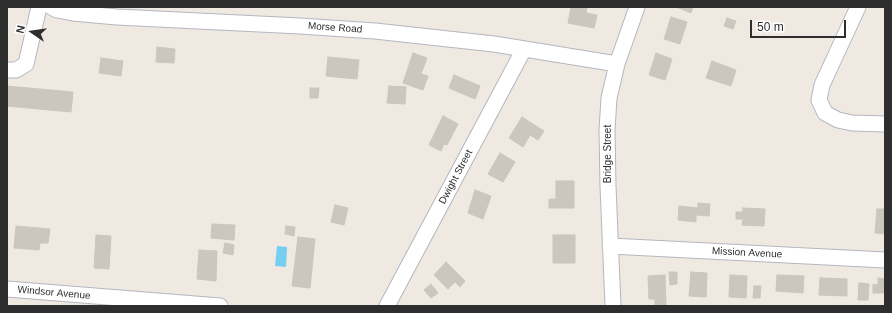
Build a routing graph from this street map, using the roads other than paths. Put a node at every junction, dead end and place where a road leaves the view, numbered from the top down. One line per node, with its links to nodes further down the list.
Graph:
1 (39, 7): 7 (street)
2 (52, 7): 5 (street, Morse Road)
3 (637, 7): 6 (street, Bridge Street)
4 (858, 7): 8 (street)
5 (524, 48): 6 (street, Morse Road); 13 (street, Dwight Street)
6 (617, 64): 9 (street, Bridge Street)
7 (7, 70)
8 (885, 124)
9 (610, 246): 10 (street, Mission Avenue); 14 (street, Bridge Street)
10 (885, 260)
11 (7, 289): 12 (street, Windsor Avenue)
12 (220, 306)
13 (387, 306)
14 (613, 306)

